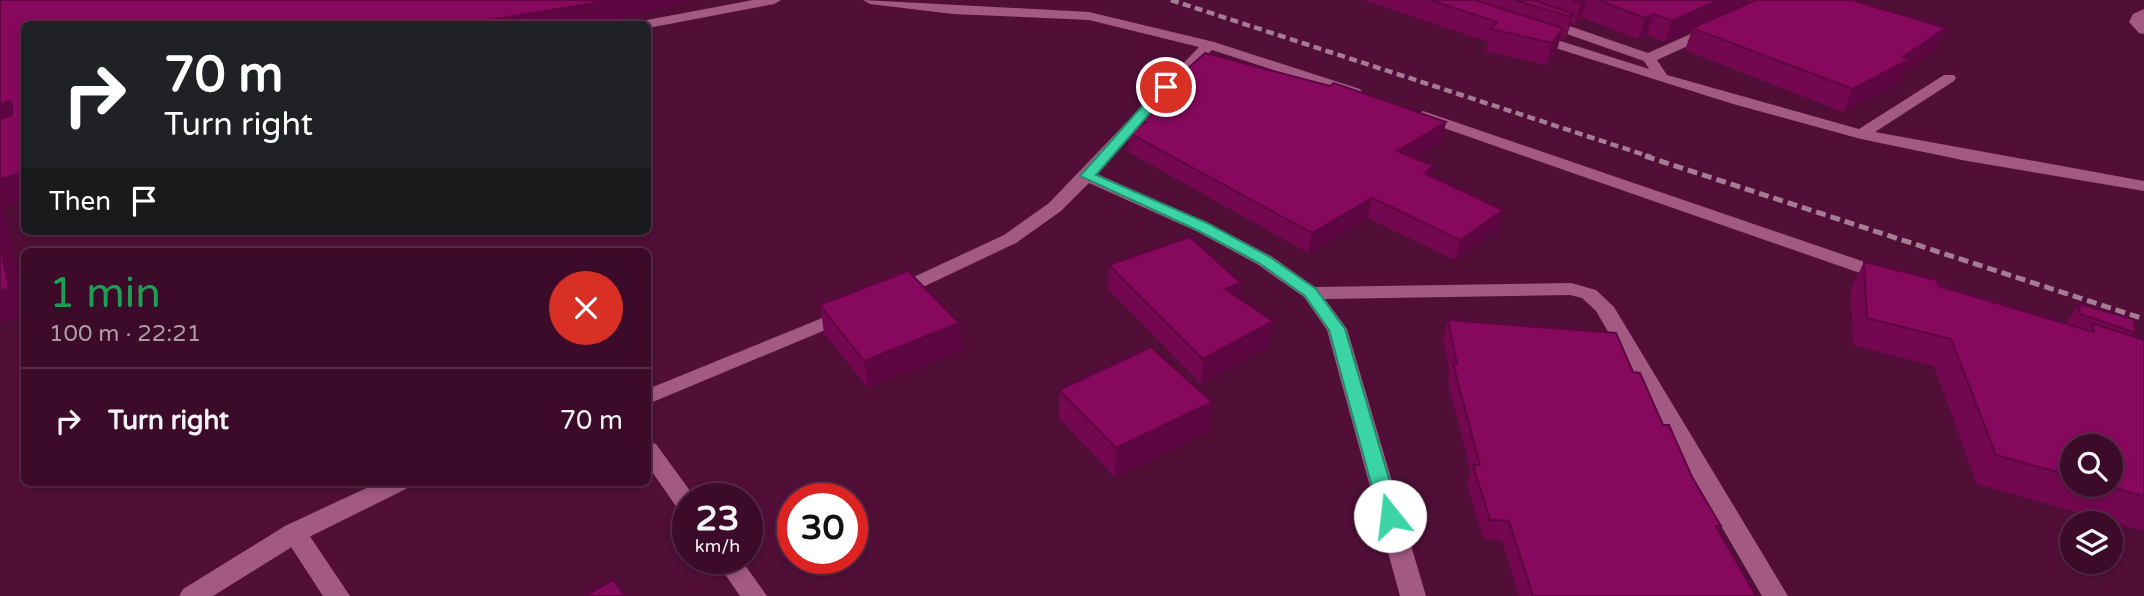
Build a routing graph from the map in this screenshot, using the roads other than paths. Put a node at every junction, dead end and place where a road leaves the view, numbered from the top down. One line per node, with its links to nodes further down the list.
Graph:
1 (774, 0): 6 (street)
2 (870, 0): 9 (street)
3 (2144, 13): 7 (street)
4 (1536, 18): 10 (street)
5 (1729, 22): 10 (street)
6 (651, 23)
7 (2144, 30)
8 (1517, 31): 11 (street)
9 (1209, 45): 13 (street); 16 (street)
10 (1649, 58): 11 (street)
11 (1662, 78): 15 (street)
12 (1949, 78): 15 (street)
13 (1366, 96)
14 (1405, 110): 18 (street)
15 (1861, 134): 17 (street)
16 (1087, 176): 19 (street); 20 (street)
17 (2144, 186)
18 (1907, 283)
19 (1311, 293): 29 (street); 30 (street)
20 (651, 396)
21 (651, 454): 22 (street)
22 (672, 484)
23 (392, 486): 24 (street)
24 (294, 533): 26 (street); 27 (street)
25 (738, 574): 28 (street)
26 (192, 596)
27 (337, 596)
28 (754, 596)
29 (1413, 596)
30 (1775, 596)

